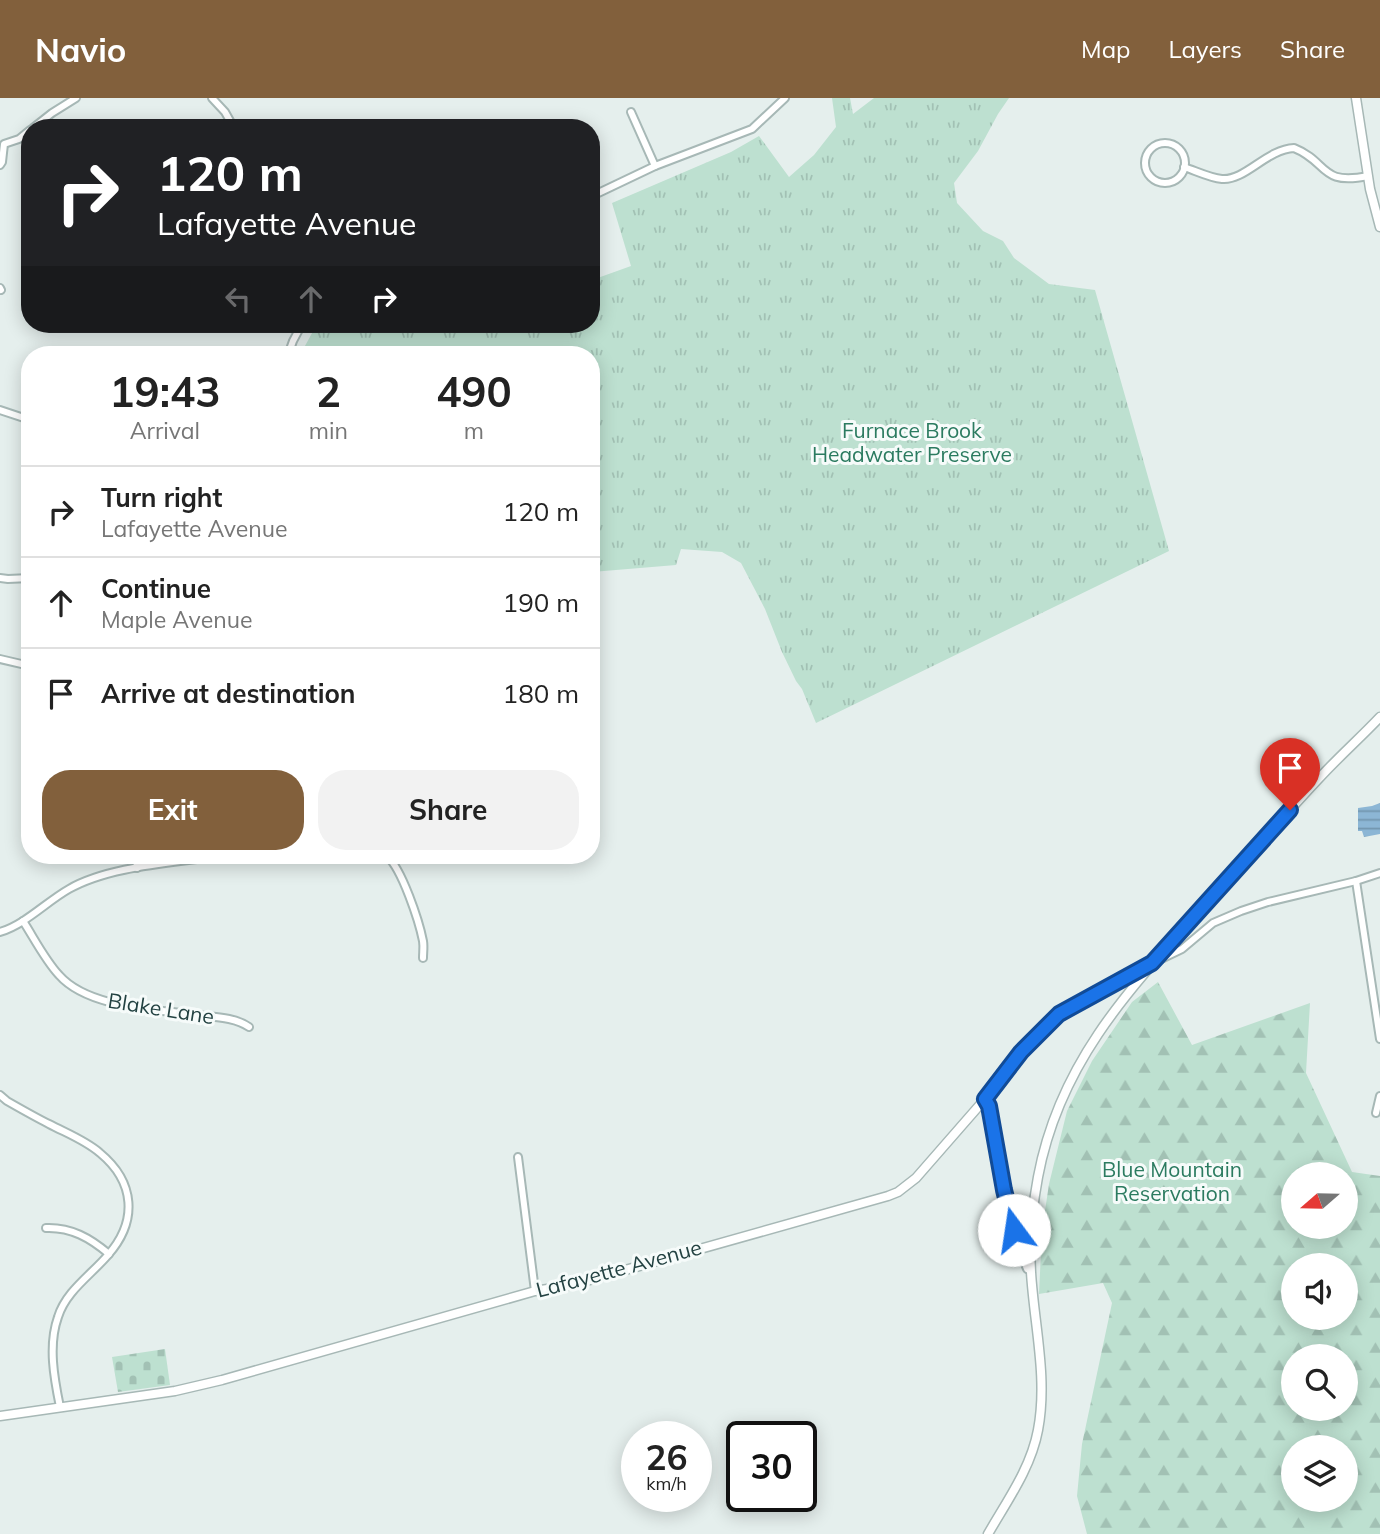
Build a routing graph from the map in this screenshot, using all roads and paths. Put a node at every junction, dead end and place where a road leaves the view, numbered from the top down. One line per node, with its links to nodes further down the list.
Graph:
1 (76, 98): 6 (street)
2 (212, 98): 7 (street)
3 (785, 98): 10 (street)
4 (1356, 98): 12 (street)
5 (631, 112): 10 (street)
6 (44, 119)
7 (229, 119)
8 (21, 137): 9 (street)
9 (0, 165)
10 (655, 166): 13 (street)
11 (1184, 167): 11 (street); 12 (street)
12 (1368, 176): 14 (street)
13 (600, 192)
14 (1380, 227)
15 (0, 410): 16 (street)
16 (21, 417)
17 (0, 578): 18 (street)
18 (21, 578)
19 (0, 659): 20 (street)
20 (21, 664)
21 (1380, 717): 31 (street)
22 (137, 864): 25 (street)
23 (164, 864): 25 (street)
24 (395, 864): 30 (street)
25 (137, 868): 28 (street)
26 (1380, 873): 27 (street)
27 (1356, 881): 31 (street); 33 (street)
28 (23, 921): 29 (street); 32 (street, Blake Lane)
29 (0, 932)
30 (423, 958)
31 (1152, 963): 36 (street, Lafayette Avenue); 41 (street)
32 (249, 1027)
33 (1380, 1038)
34 (0, 1095): 40 (street)
35 (1380, 1096): 37 (street)
36 (985, 1099): 41 (street); 42 (street, Lafayette Avenue)
37 (1376, 1113)
38 (518, 1157): 42 (street)
39 (46, 1228): 40 (street)
40 (109, 1254): 43 (street)
41 (1031, 1271): 45 (street)
42 (534, 1290): 43 (street, Lafayette Avenue)
43 (60, 1406): 44 (street, Lafayette Avenue)
44 (0, 1416)
45 (988, 1534)

